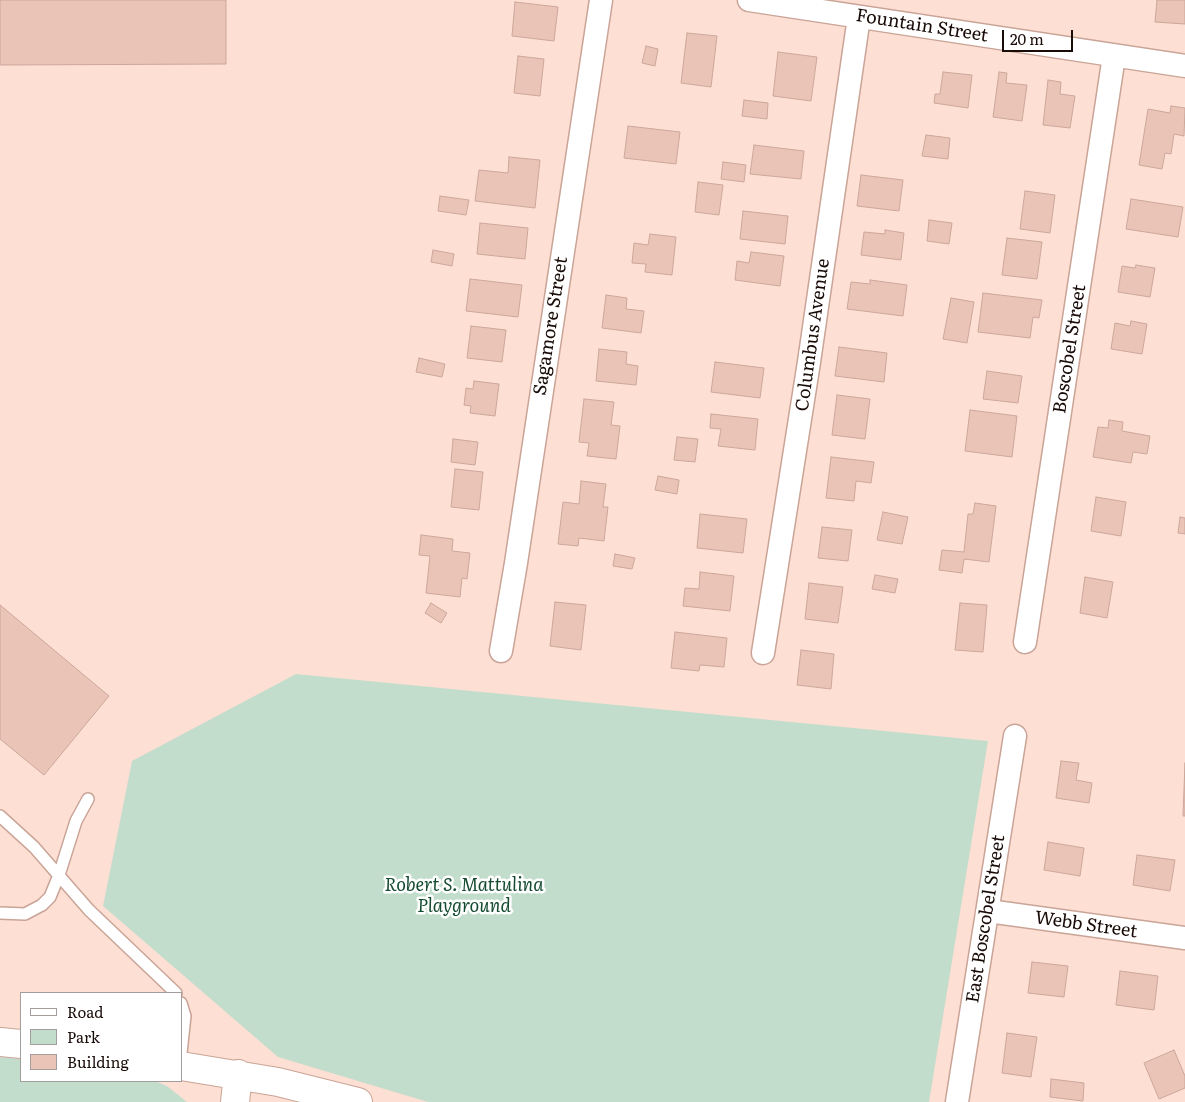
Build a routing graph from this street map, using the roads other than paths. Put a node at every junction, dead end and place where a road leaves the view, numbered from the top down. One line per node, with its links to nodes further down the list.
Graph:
1 (601, 0): 7 (street, Sagamore Street)
2 (749, 0): 3 (street, Fountain Street)
3 (853, 11): 4 (street, Fountain Street); 8 (street, Columbus Avenue)
4 (1114, 56): 5 (street, Fountain Street); 6 (street, Boscobel Street)
5 (1185, 66)
6 (1025, 642)
7 (501, 651)
8 (763, 652)
9 (1015, 736): 13 (street, East Boscobel Street)
10 (88, 799): 12 (lane)
11 (0, 816): 12 (lane)
12 (59, 875): 14 (lane); 16 (lane)
13 (988, 911): 15 (street, Webb Street); 25 (street, East Boscobel Street)
14 (0, 913)
15 (1185, 938)
16 (175, 992)
17 (182, 1007): 18 (lane)
18 (182, 1041)
19 (0, 1042): 20 (street)
20 (20, 1044)
21 (182, 1066): 22 (street)
22 (238, 1074): 23 (street); 24 (street)
23 (235, 1102)
24 (358, 1102)
25 (958, 1102)

